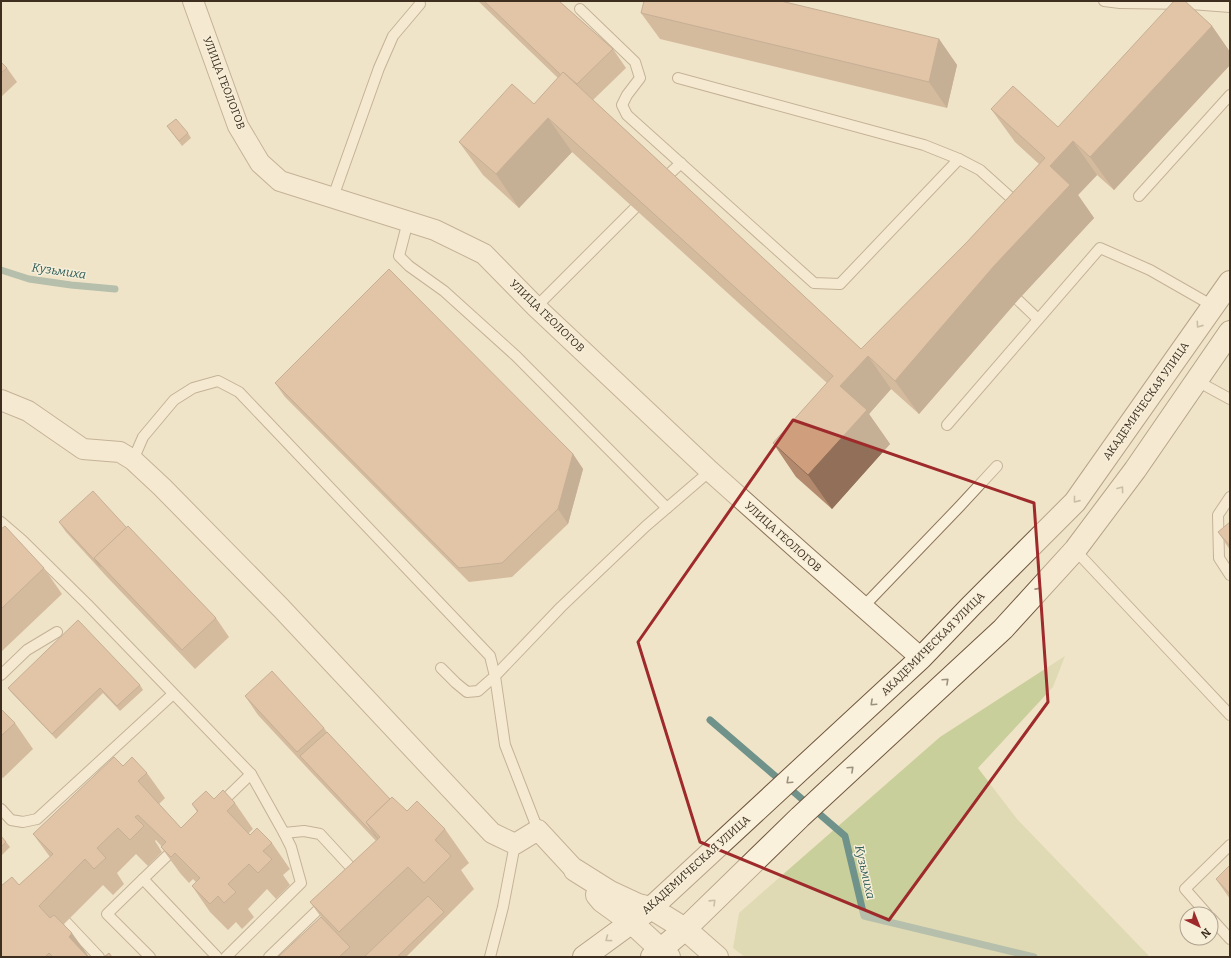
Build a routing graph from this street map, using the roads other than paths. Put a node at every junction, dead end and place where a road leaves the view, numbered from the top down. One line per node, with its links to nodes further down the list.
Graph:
1 (193, 1): 13 (street, УЛИЦА ГЕОЛОГОВ)
2 (1104, 1): 3 (lane)
3 (1190, 2): 5 (lane)
4 (420, 4): 13 (lane)
5 (1230, 7)
6 (580, 9): 10 (lane)
7 (678, 78): 9 (lane)
8 (1230, 95): 12 (lane)
9 (959, 158): 10 (lane); 15 (lane)
10 (681, 163): 11 (lane)
11 (665, 178)
12 (1139, 196)
13 (333, 197): 16 (street, УЛИЦА ГЕОЛОГОВ)
14 (635, 208): 20 (lane)
15 (1010, 219)
16 (408, 221): 20 (street, УЛИЦА ГЕОЛОГОВ); 31 (lane)
17 (1230, 282): 19 (main road, АКАДЕМИЧЕСКАЯ УЛИЦА)
18 (1018, 300): 21 (lane)
19 (1213, 306): 21 (lane); 37 (main road, АКАДЕМИЧЕСКАЯ УЛИЦА, one-way to 37)
20 (536, 307): 29 (street, УЛИЦА ГЕОЛОГОВ)
21 (1038, 319): 26 (lane)
22 (1230, 332): 23 (main road)
23 (1197, 380): 24 (lane); 33 (main road, one-way to 23)
24 (1230, 399)
25 (1, 400): 27 (street)
26 (947, 425)
27 (133, 460): 40 (lane); 48 (street)
28 (997, 466): 35 (lane)
29 (710, 471): 31 (lane); 35 (street, УЛИЦА ГЕОЛОГОВ)
30 (1230, 497): 34 (lane)
31 (667, 508): 40 (lane)
32 (1, 522): 41 (lane)
33 (1075, 550): 42 (lane); 60 (main road, one-way to 33)
34 (1230, 575)
35 (863, 607): 37 (street, УЛИЦА ГЕОЛОГОВ)
36 (57, 632): 39 (lane)
37 (921, 658): 56 (main road, АКАДЕМИЧЕСКАЯ УЛИЦА, one-way to 56)
38 (441, 668): 40 (lane)
39 (1, 675)
40 (495, 676): 46 (lane)
41 (173, 694): 43 (lane); 44 (lane)
42 (1230, 715)
43 (251, 774): 45 (lane); 47 (lane)
44 (1, 809)
45 (213, 811)
46 (538, 830): 48 (street); 51 (street)
47 (284, 833): 53 (lane); 66 (lane)
48 (515, 844): 68 (lane)
49 (1230, 845): 55 (lane)
50 (169, 854): 52 (lane)
51 (575, 870): 56 (main road); 58 (main road)
52 (143, 879): 64 (lane); 65 (lane)
53 (345, 884)
54 (334, 894): 67 (lane)
55 (1200, 906)
56 (651, 908): 58 (main road, АКАДЕМИЧЕСКАЯ УЛИЦА); 60 (main road)
57 (66, 922): 63 (lane)
58 (631, 922): 62 (main road); 69 (main road, АКАДЕМИЧЕСКАЯ УЛИЦА, one-way to 69)
59 (1219, 927): 61 (lane)
60 (684, 929): 62 (main road); 70 (main road)
61 (1230, 939)
62 (661, 954)
63 (99, 957)
64 (150, 957)
65 (217, 957)
66 (226, 957)
67 (268, 957)
68 (490, 957)
69 (584, 957)
70 (717, 957)

